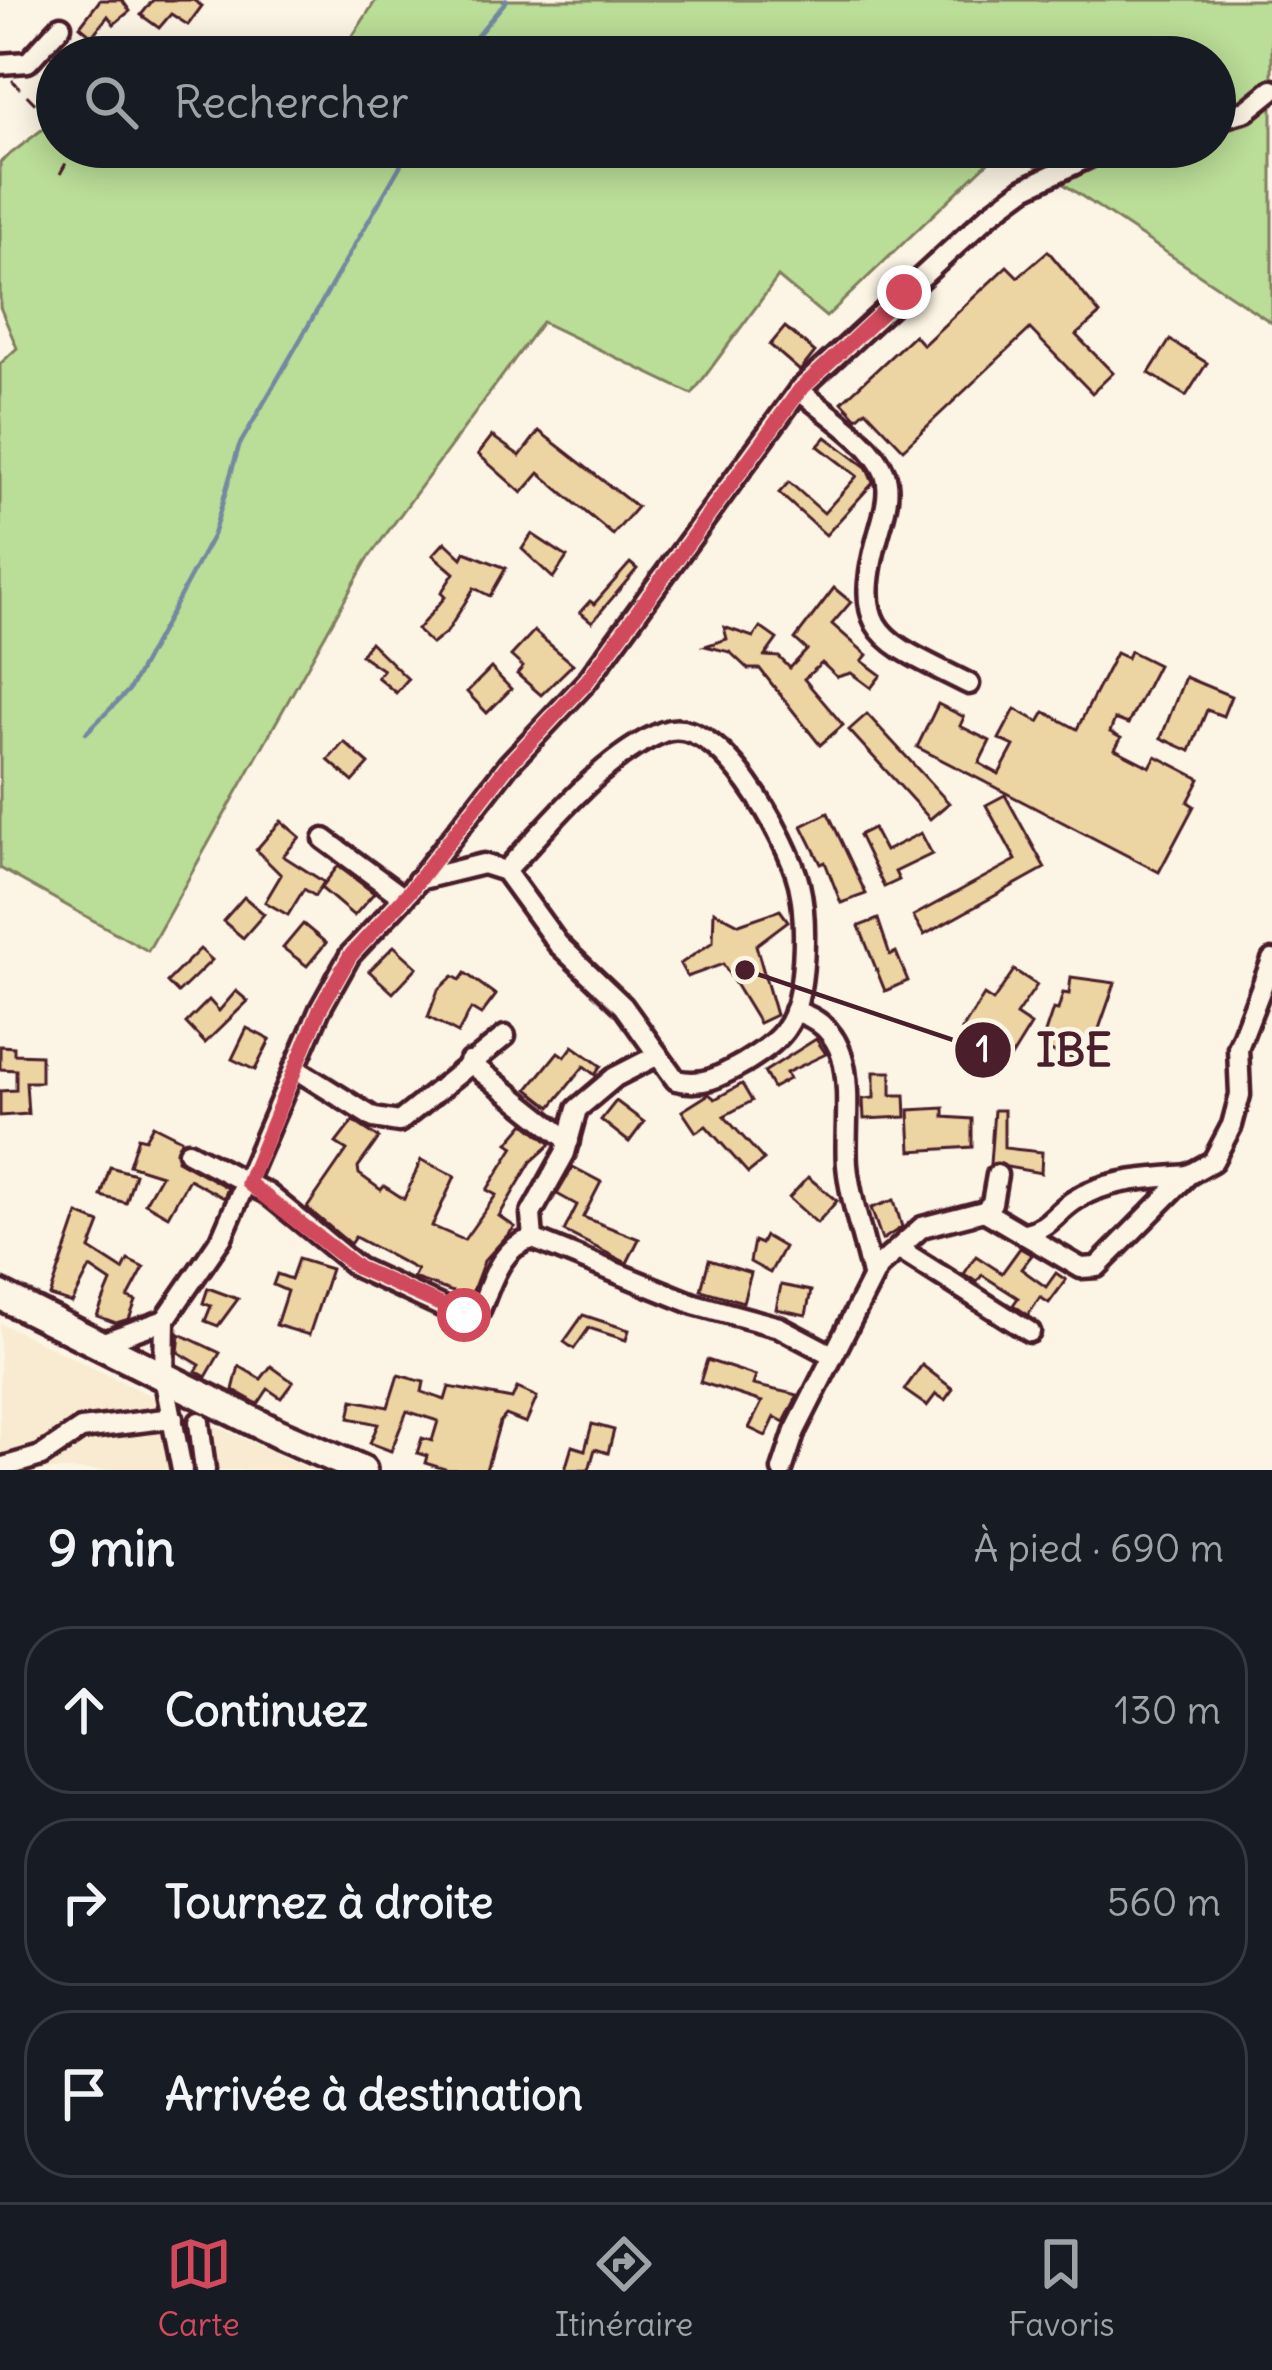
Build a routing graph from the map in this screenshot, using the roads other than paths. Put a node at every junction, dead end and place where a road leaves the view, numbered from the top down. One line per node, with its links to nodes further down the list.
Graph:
1 (61, 26): 2 (street)
2 (52, 36)
3 (36, 53): 4 (street)
4 (6, 72)
5 (1272, 90): 6 (street)
6 (1236, 114)
7 (1066, 168): 8 (street)
8 (800, 390): 9 (street); 12 (street)
9 (969, 684)
10 (324, 839): 13 (street)
11 (505, 871): 12 (street); 15 (street); 17 (street)
12 (418, 880): 13 (street)
13 (404, 898): 19 (street)
14 (1272, 960): 23 (street)
15 (794, 1011): 17 (street); 29 (street)
16 (505, 1036): 18 (street)
17 (658, 1055): 20 (street)
18 (469, 1062): 19 (street); 20 (street)
19 (294, 1067): 24 (street)
20 (569, 1141): 27 (street)
21 (188, 1152): 24 (street)
22 (997, 1175): 25 (street)
23 (1188, 1175): 26 (street); 26 (street)
24 (248, 1183): 27 (street); 31 (street)
25 (984, 1211): 26 (street); 28 (street)
26 (1025, 1233)
27 (533, 1239): 34 (street)
28 (901, 1250): 29 (street); 32 (street)
29 (872, 1275): 34 (street)
30 (0, 1295): 33 (highway)
31 (165, 1320): 33 (street); 35 (street)
32 (1030, 1332)
33 (97, 1344): 35 (highway)
34 (832, 1355): 42 (street)
35 (164, 1377): 36 (street); 41 (highway)
36 (173, 1418): 38 (street); 39 (street)
37 (199, 1422): 40 (street)
38 (0, 1468)
39 (182, 1470)
40 (206, 1470)
41 (362, 1470)
42 (782, 1470)

